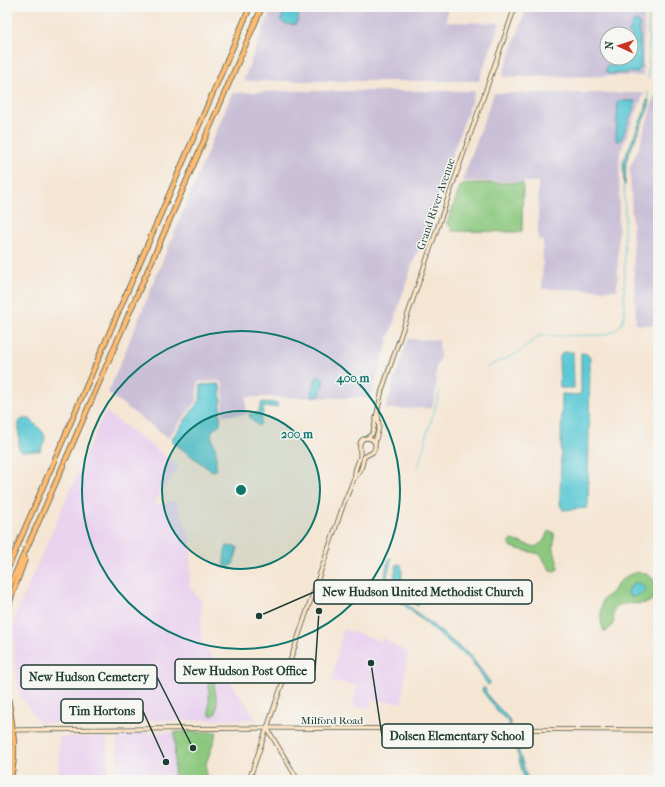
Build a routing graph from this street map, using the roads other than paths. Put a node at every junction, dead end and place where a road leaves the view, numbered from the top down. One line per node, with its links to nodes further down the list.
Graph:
1 (250, 7): 10 (highway)
2 (262, 7): 11 (highway)
3 (516, 7): 4 (main road, Grand River Avenue)
4 (377, 408): 5 (main road, Grand River Avenue); 6 (main road, Grand River Avenue)
5 (367, 438): 6 (main road); 7 (main road)
6 (375, 443): 8 (main road)
7 (360, 450): 8 (main road); 9 (main road)
8 (368, 455): 9 (main road)
9 (355, 476): 17 (main road)
10 (28, 523): 12 (highway); 13 (highway)
11 (36, 525): 14 (highway); 15 (highway)
12 (7, 563)
13 (7, 570)
14 (7, 592)
15 (7, 613)
16 (7, 690): 19 (highway)
17 (267, 728): 19 (main road, Milford Road); 20 (main road, Milford Road); 22 (main road); 23 (main road)
18 (7, 730): 19 (main road, Milford Road)
19 (13, 730): 21 (highway)
20 (658, 730)
21 (10, 780)
22 (249, 780)
23 (298, 780)

